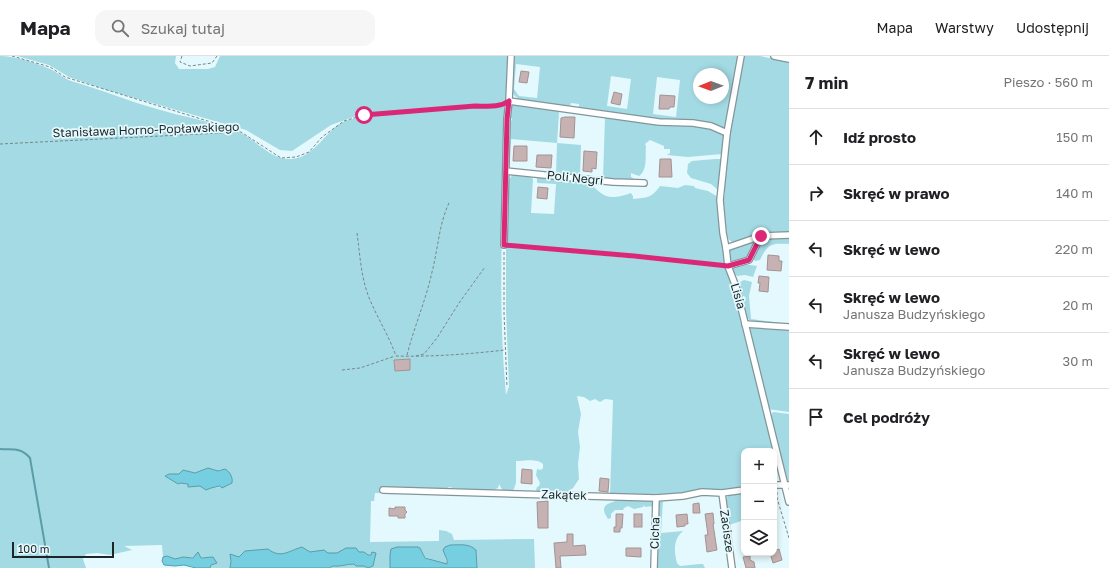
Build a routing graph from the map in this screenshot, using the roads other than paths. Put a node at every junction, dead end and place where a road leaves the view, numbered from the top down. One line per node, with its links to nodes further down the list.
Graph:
1 (510, 56): 5 (street)
2 (741, 56): 6 (street, Lisia)
3 (774, 56): 4 (street)
4 (789, 59)
5 (509, 101): 6 (street); 7 (street)
6 (727, 133): 12 (street, Lisia)
7 (506, 171): 8 (street, Poli Negri); 11 (street)
8 (644, 184)
9 (789, 235): 10 (street)
10 (761, 236): 12 (street); 13 (street)
11 (504, 245)
12 (726, 248): 13 (street, Lisia)
13 (728, 266): 14 (street, Lisia)
14 (745, 324): 15 (street); 16 (street, Lisia)
15 (789, 327)
16 (787, 485): 21 (street, Lisia)
17 (383, 490): 20 (street, Zakątek)
18 (741, 490): 19 (street, Zakątek)
19 (722, 493): 20 (street, Zakątek); 23 (street, Zacisze)
20 (656, 498): 22 (street, Cicha)
21 (789, 502)
22 (654, 568)
23 (732, 568)

